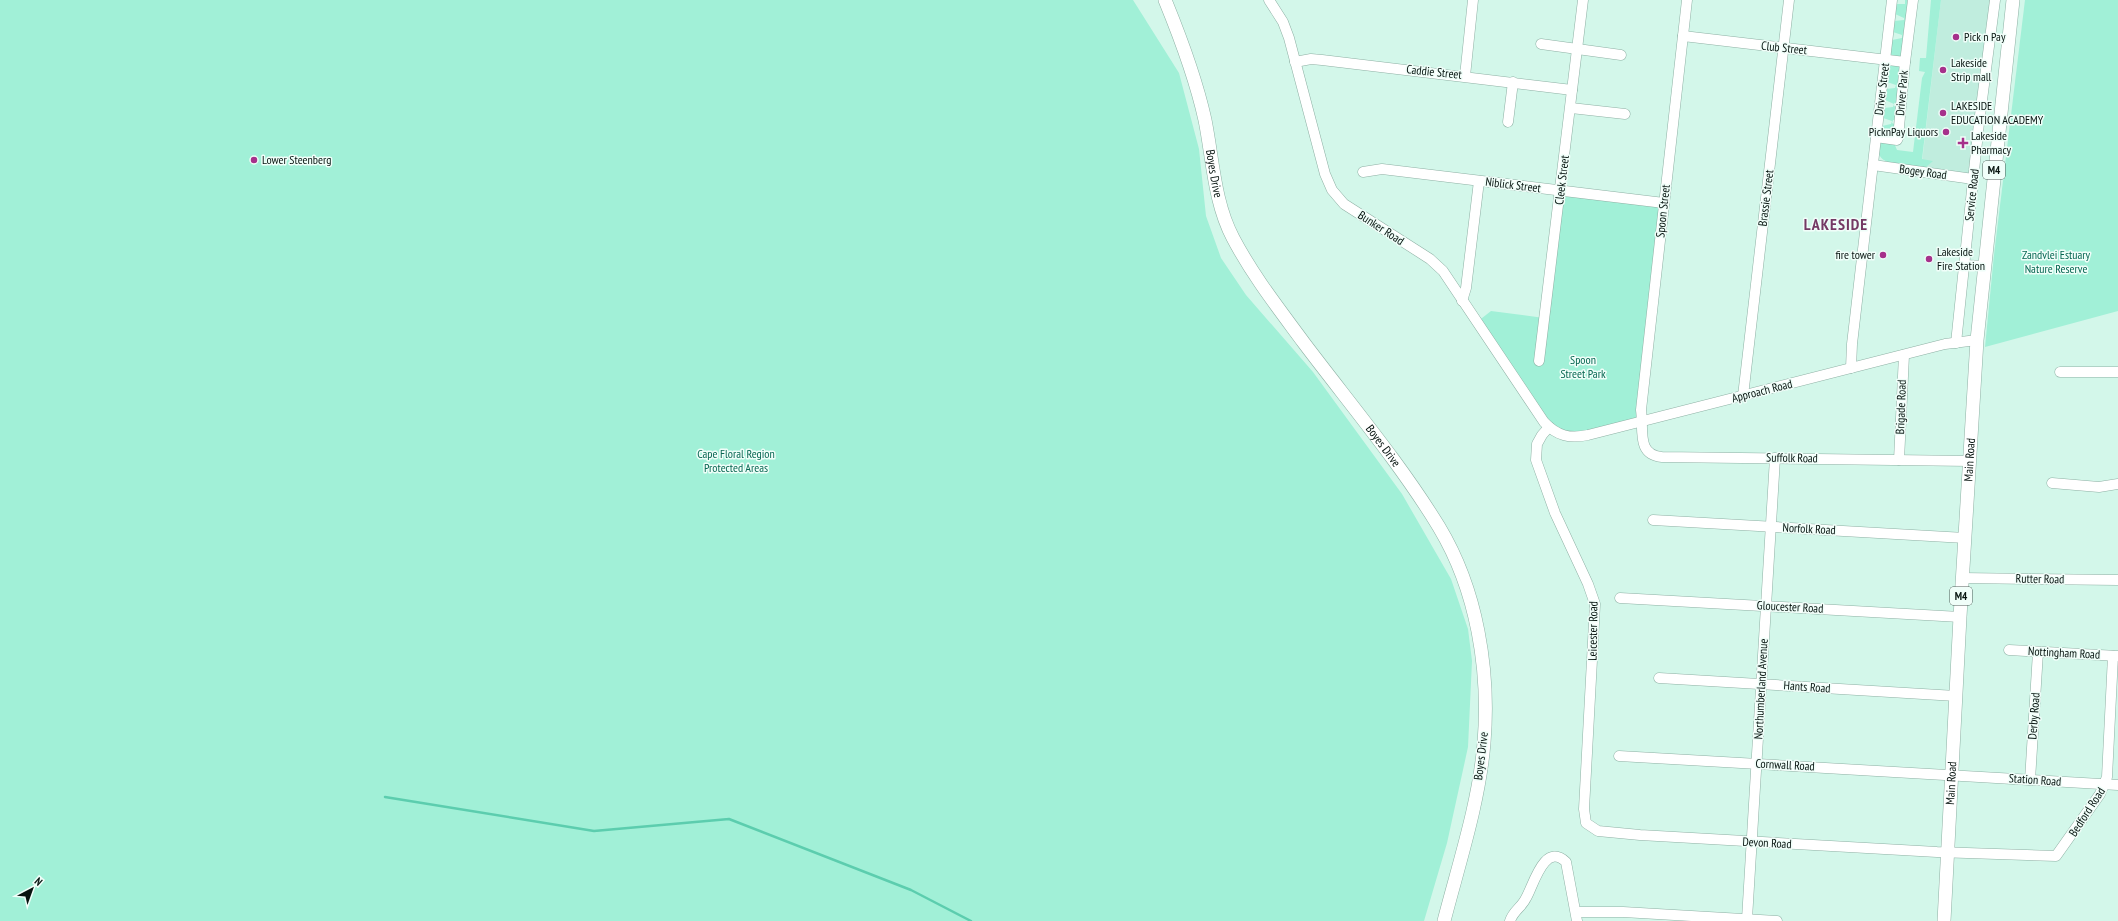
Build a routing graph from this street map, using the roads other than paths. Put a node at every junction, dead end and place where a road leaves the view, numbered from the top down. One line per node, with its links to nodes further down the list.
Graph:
1 (1165, 0): 77 (main road, Boyes Drive)
2 (1268, 0): 17 (street, Bunker Road)
3 (1473, 0): 19 (street)
4 (1583, 0): 14 (street, Cleek Street)
5 (1687, 0): 11 (street, Spoon Street)
6 (1789, 0): 13 (street, Brassie Street)
7 (1892, 0): 16 (street, Driver Street)
8 (1913, 0): 18 (street, Driver Park)
9 (1995, 0): 28 (street, Service Road)
10 (2013, 0): 33 (main road, Main Road / M4)
11 (1683, 36): 13 (street, Club Street); 31 (street, Spoon Street)
12 (1541, 44): 14 (street)
13 (1783, 48): 16 (street, Club Street); 42 (street, Brassie Street)
14 (1577, 49): 15 (street); 21 (street, Cleek Street)
15 (1621, 55)
16 (1885, 60): 18 (street, Club Street); 25 (street, Driver Street)
17 (1295, 62): 19 (street, Caddie Street); 34 (street, Bunker Road)
18 (1902, 62): 25 (street, Driver Park)
19 (1465, 76): 20 (street, Caddie Street)
20 (1512, 82): 21 (street, Caddie Street); 24 (street)
21 (1572, 90): 22 (street, Cleek Street)
22 (1571, 108): 23 (street); 30 (street, Cleek Street)
23 (1625, 114)
24 (1508, 122)
25 (1876, 137): 26 (street, Driver Street)
26 (1873, 165): 28 (street, Bogey Road); 39 (street, Driver Street)
27 (1363, 172): 29 (street, Niblick Street)
28 (1973, 179): 32 (street, Service Road)
29 (1479, 181): 30 (street, Niblick Street); 34 (street)
30 (1560, 191): 31 (street, Niblick Street); 38 (street, Cleek Street)
31 (1664, 203): 43 (street, Spoon Street)
32 (1964, 265): 33 (street); 36 (street, Service Road)
33 (1984, 266): 35 (main road, Main Road / M4)
34 (1462, 301): 44 (street, Bunker Road)
35 (1977, 340): 36 (street, Approach Road); 47 (main road, Main Road / M4)
36 (1956, 343): 37 (street, Approach Road)
37 (1904, 355): 39 (street, Approach Road); 46 (street, Brigade Road)
38 (1539, 361)
39 (1851, 368): 42 (street, Approach Road)
40 (2060, 372): 41 (street)
41 (2118, 372)
42 (1743, 396): 43 (street, Approach Road)
43 (1642, 422): 44 (street, Approach Road); 45 (street, Suffolk Road)
44 (1549, 427): 70 (street, Leicester Road)
45 (1774, 458): 46 (street, Suffolk Road); 51 (street, Northumberland Avenue)
46 (1899, 460): 47 (street, Suffolk Road)
47 (1970, 460): 52 (main road, Main Road / M4)
48 (2052, 483): 49 (street)
49 (2118, 484)
50 (1653, 520): 51 (street, Norfolk Road)
51 (1770, 527): 52 (street, Norfolk Road); 56 (street, Northumberland Avenue)
52 (1965, 538): 53 (main road, Main Road / M4)
53 (1962, 578): 54 (street, Rutter Road); 57 (main road, Main Road / M4)
54 (2118, 580)
55 (1620, 598): 56 (street, Gloucester Road)
56 (1766, 606): 57 (street, Gloucester Road); 62 (street, Northumberland Avenue)
57 (1960, 617): 63 (main road, Main Road / M4)
58 (2009, 650): 59 (street, Nottingham Road)
59 (2038, 652): 60 (street, Nottingham Road); 67 (street, Derby Road)
60 (2115, 656): 68 (street, Bedford Road)
61 (1659, 678): 62 (street, Hants Road)
62 (1761, 684): 63 (street, Hants Road); 65 (street, Northumberland Avenue)
63 (1956, 696): 66 (main road, Main Road / M4)
64 (1619, 756): 65 (street, Cornwall Road)
65 (1756, 763): 66 (street, Cornwall Road); 71 (street, Northumberland Avenue)
66 (1952, 774): 67 (street, Station Road); 72 (main road, Main Road / M4)
67 (2030, 780): 68 (street, Station Road)
68 (2105, 785): 69 (street, Station Road); 72 (street, Bedford Road)
69 (2118, 785)
70 (1588, 826): 71 (street, Devon Road)
71 (1752, 842): 72 (street, Devon Road); 76 (street, Northumberland Avenue)
72 (1948, 852): 80 (main road, Main Road / M4)
73 (1577, 917): 74 (street); 78 (street)
74 (1644, 917): 75 (street)
75 (1711, 919): 76 (street)
76 (1747, 919): 79 (street)
77 (1444, 921)
78 (1510, 921)
79 (1777, 921)
80 (1944, 921)

